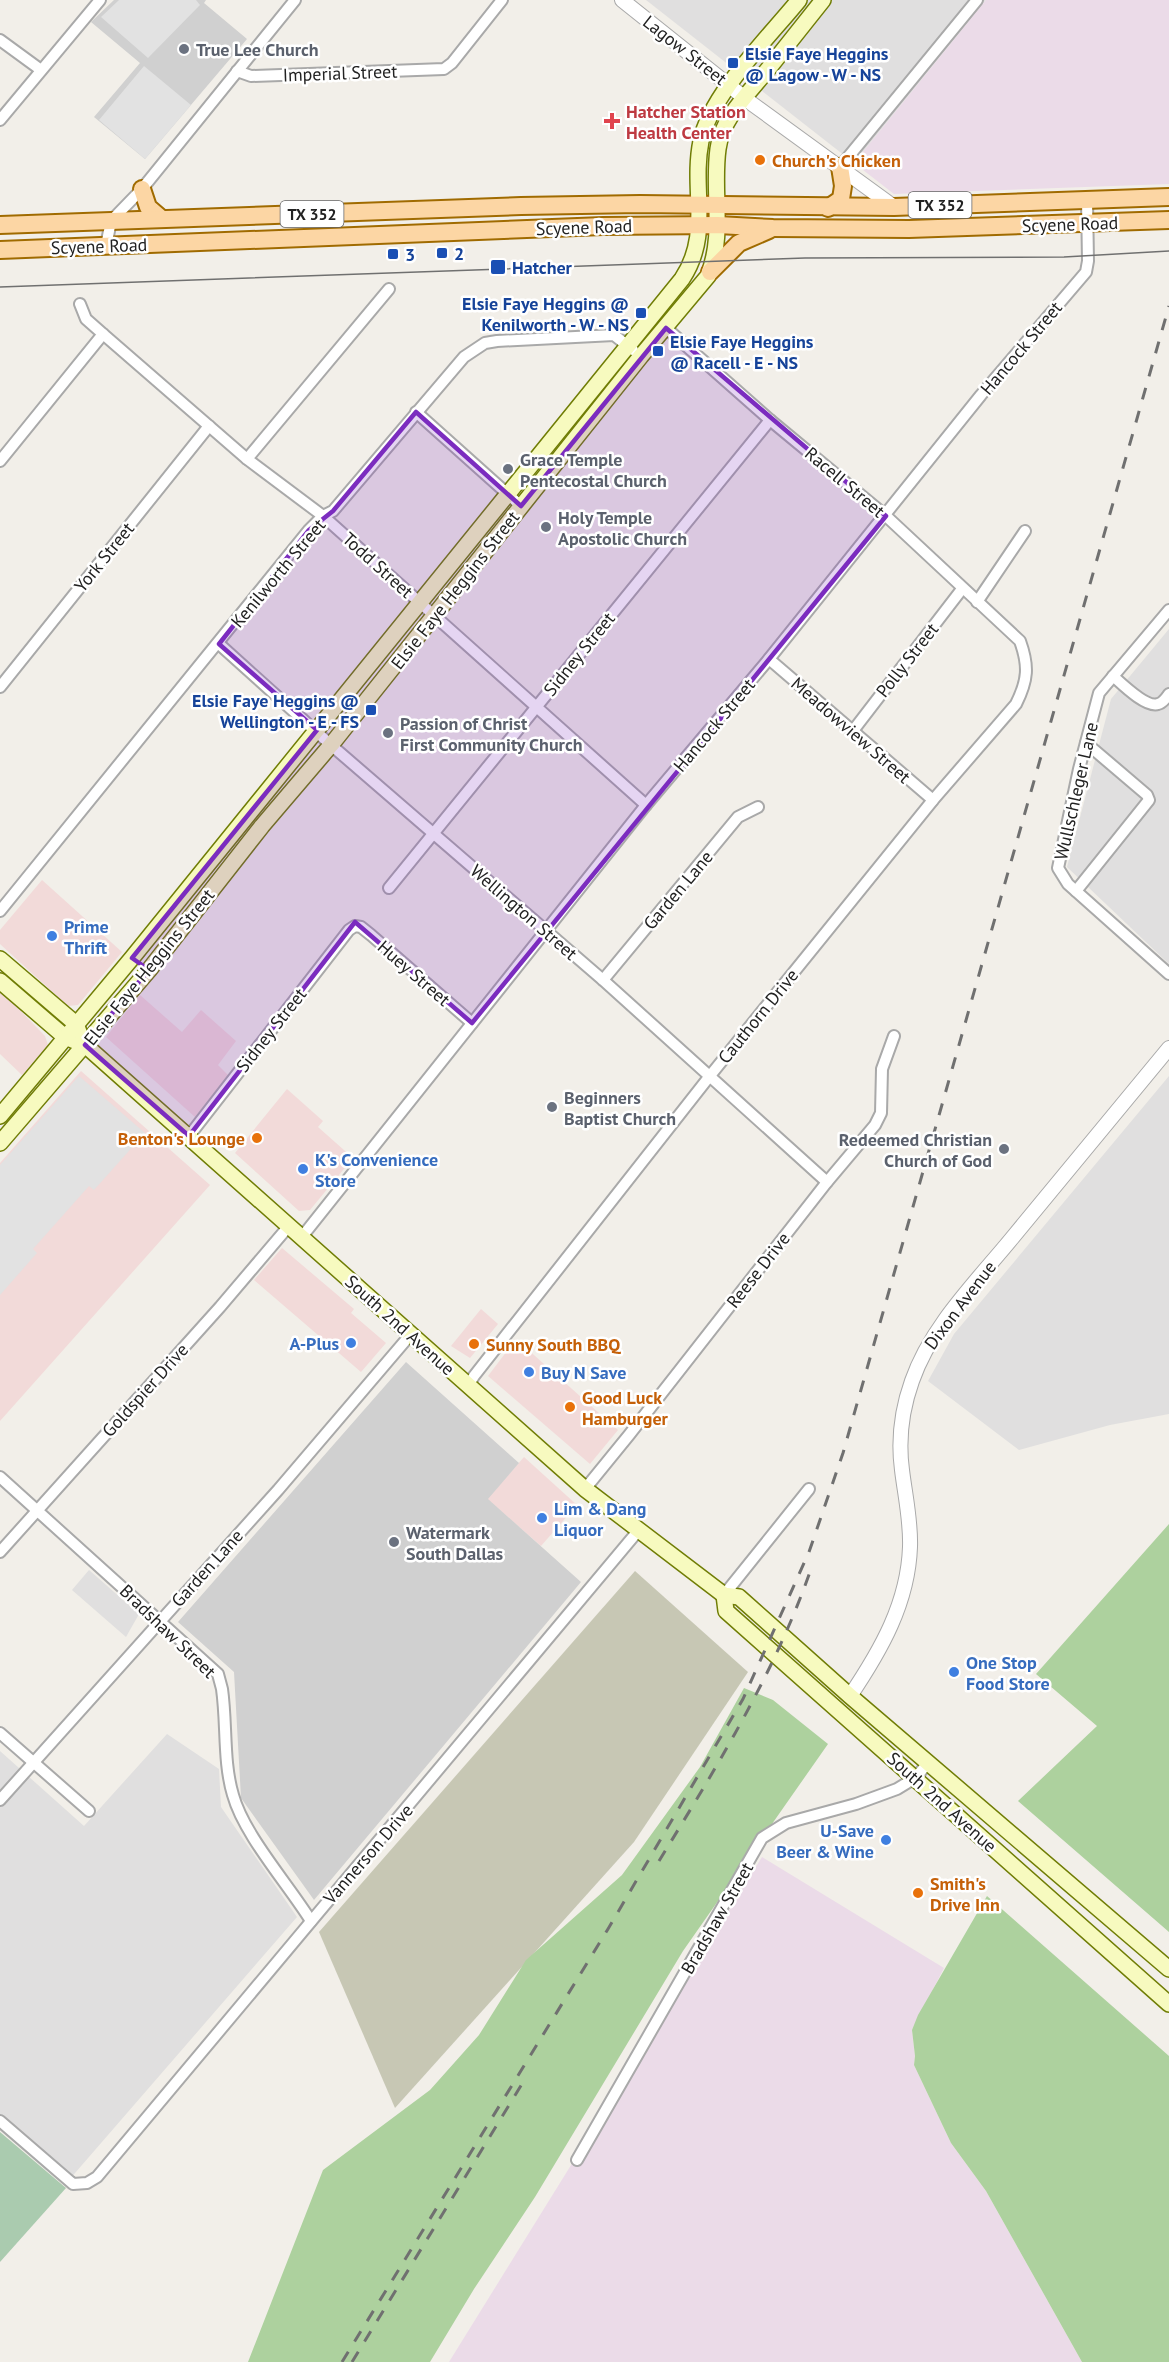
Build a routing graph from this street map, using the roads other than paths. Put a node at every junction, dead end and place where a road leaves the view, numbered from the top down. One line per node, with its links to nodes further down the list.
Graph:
1 (100, 0): 9 (street)
2 (295, 0): 10 (street)
3 (502, 0): 10 (street, Imperial Street)
4 (799, 0): 11 (main road, Elsie Faye Heggins Street)
5 (823, 0): 12 (main road, Elsie Faye Heggins Street)
6 (977, 0): 14 (street)
7 (631, 3): 11 (street, Lagow Street)
8 (0, 40): 9 (street)
9 (41, 70): 13 (street)
10 (237, 71): 15 (street)
11 (729, 85): 12 (street, Lagow Street); 18 (main road, Elsie Faye Heggins Street)
12 (745, 98): 14 (street, Lagow Street); 19 (main road, Elsie Faye Heggins Street)
13 (0, 120)
14 (840, 167): 20 (street, Lagow Street); 21 (main road)
15 (142, 189): 23 (main road); 25 (street)
16 (1169, 196): 17 (main road, Scyene Road / TX 352)
17 (1087, 200): 20 (main road, Scyene Road / TX 352); 26 (street, Hancock Street)
18 (699, 205): 19 (main road, Scyene Road / TX 352); 22 (main road, Scyene Road / TX 352); 28 (main road, Elsie Faye Heggins Street)
19 (718, 206): 21 (main road, Scyene Road / TX 352); 29 (main road, Elsie Faye Heggins Street)
20 (894, 207): 21 (main road, Scyene Road / TX 352)
21 (828, 208)
22 (438, 209): 23 (main road, Scyene Road / TX 352); 31 (main road)
23 (162, 219): 25 (main road, Scyene Road / TX 352)
24 (1169, 220): 26 (main road, Scyene Road / TX 352)
25 (111, 221): 27 (main road, Scyene Road / TX 352); 32 (street)
26 (1088, 224): 30 (main road, Scyene Road / TX 352); 49 (street, Hancock Street)
27 (0, 225)
28 (698, 225): 29 (main road, Scyene Road / TX 352); 31 (main road, Scyene Road / TX 352); 39 (main road, Elsie Faye Heggins Street)
29 (717, 225): 30 (main road, Scyene Road / TX 352); 34 (main road, Elsie Faye Heggins Street)
30 (773, 228): 34 (main road)
31 (403, 234): 32 (main road, Scyene Road / TX 352)
32 (106, 246): 33 (main road, Scyene Road / TX 352)
33 (0, 250)
34 (710, 272): 37 (main road, Elsie Faye Heggins Street)
35 (389, 289): 44 (street)
36 (80, 304): 38 (street, Todd Street)
37 (666, 328): 40 (main road, Elsie Faye Heggins Street); 42 (street, Racell Street)
38 (103, 334): 43 (street, Todd Street); 45 (street)
39 (628, 346): 40 (street, Kenilworth Street); 41 (street, Kenilworth Street); 46 (main road, Elsie Faye Heggins Street)
40 (641, 356): 47 (main road, Elsie Faye Heggins Street)
41 (417, 412): 46 (street); 48 (street, Kenilworth Street)
42 (770, 420): 49 (street, Racell Street); 62 (street, Sidney Street)
43 (208, 426): 44 (street, Todd Street); 60 (street, York Street)
44 (247, 459): 48 (street, Todd Street)
45 (0, 461)
46 (507, 494): 47 (street); 53 (main road, Elsie Faye Heggins Street)
47 (521, 506): 55 (main road, Elsie Faye Heggins Street)
48 (323, 516): 53 (street, Todd Street); 57 (street, Kenilworth Street)
49 (886, 516): 51 (street, Racell Street); 58 (street, Hancock Street)
50 (1025, 531): 52 (street)
51 (962, 588): 52 (street, Racell Street); 64 (street, Polly Street)
52 (977, 602): 56 (street, Racell Street)
53 (419, 603): 55 (street, Todd Street); 63 (main road, Elsie Faye Heggins Street)
54 (1168, 612): 59 (street, Wullschleger Lane)
55 (435, 617): 62 (street, Todd Street); 66 (main road, Elsie Faye Heggins Street)
56 (1020, 641): 67 (street, Cauthorn Drive)
57 (219, 644): 63 (street, Wellington Street); 73 (street, Kenilworth Street)
58 (769, 659): 64 (street, Meadowview Street); 68 (street, Hancock Street)
59 (1113, 676): 61 (street); 65 (street, Wullschleger Lane)
60 (0, 687)
61 (1169, 694)
62 (536, 707): 68 (street, Todd Street); 70 (street, Sidney Street)
63 (317, 730): 66 (street, Wellington Street); 76 (main road, Elsie Faye Heggins Street)
64 (852, 732): 67 (street, Meadowview Street)
65 (1086, 742): 72 (street, Wullschleger Lane); 72 (street)
66 (331, 745): 70 (street, Wellington Street); 78 (main road, Elsie Faye Heggins Street)
67 (933, 800): 88 (street, Cauthorn Drive)
68 (646, 805): 75 (street, Hancock Street)
69 (758, 807): 80 (street, Garden Lane)
70 (435, 833): 71 (street, Sidney Street); 75 (street, Wellington Street)
71 (389, 888)
72 (1076, 891): 79 (street, Wullschleger Lane)
73 (0, 912)
74 (355, 926): 82 (street, Huey Street); 90 (street, Sidney Street)
75 (545, 932): 80 (street, Wellington Street); 82 (street, Hancock Street)
76 (132, 958): 78 (main road); 83 (main road, Elsie Faye Heggins Street)
77 (0, 959): 83 (main road, South 2nd Avenue)
78 (149, 970): 86 (main road, Elsie Faye Heggins Street)
79 (1169, 974)
80 (603, 980): 88 (street, Wellington Street)
81 (0, 981): 85 (main road, South 2nd Avenue)
82 (472, 1023): 94 (street, Hancock Street)
83 (76, 1024): 85 (main road, Elsie Faye Heggins Street); 86 (main road, South 2nd Avenue)
84 (894, 1036): 92 (street, Reese Drive)
85 (65, 1037): 86 (main road, South 2nd Avenue); 89 (main road, Elsie Faye Heggins Street)
86 (85, 1045): 90 (main road, South 2nd Avenue); 91 (main road, Elsie Faye Heggins Street)
87 (1169, 1048): 105 (street, Dixon Avenue)
88 (709, 1077): 92 (street, Wellington Street); 96 (street, Cauthorn Drive)
89 (0, 1116)
90 (189, 1136): 93 (main road, South 2nd Avenue)
91 (0, 1143)
92 (827, 1182): 98 (street, Reese Drive)
93 (288, 1227): 94 (main road, South 2nd Avenue); 100 (street, Goldspier Drive)
94 (302, 1238): 95 (main road, South 2nd Avenue)
95 (411, 1334): 96 (main road, South 2nd Avenue); 104 (street, Garden Lane)
96 (468, 1386): 98 (main road, South 2nd Avenue)
97 (0, 1477): 100 (street, Bradshaw Street)
98 (585, 1489): 101 (main road, South 2nd Avenue)
99 (809, 1489): 103 (street)
100 (38, 1510): 102 (street, Goldspier Drive); 104 (street, Bradshaw Street)
101 (638, 1531): 103 (main road, South 2nd Avenue); 113 (street, Vannerson Drive)
102 (0, 1552)
103 (724, 1595): 105 (main road, South 2nd Avenue); 106 (main road, South 2nd Avenue)
104 (160, 1621): 108 (street, Garden Lane); 113 (street, Bradshaw Street)
105 (850, 1696): 106 (street, Dixon Avenue); 109 (main road, South 2nd Avenue)
106 (839, 1710): 110 (main road, South 2nd Avenue)
107 (0, 1733): 108 (street)
108 (33, 1762): 111 (street, Garden Lane); 112 (street)
109 (929, 1762): 110 (street, Bradshaw Street); 114 (main road, South 2nd Avenue)
110 (915, 1778): 115 (main road, South 2nd Avenue); 117 (street, Bradshaw Street)
111 (0, 1800)
112 (89, 1811)
113 (311, 1921): 116 (street, Vannerson Drive)
114 (1169, 1969)
115 (1169, 2004)
116 (0, 2121)
117 (578, 2160)

